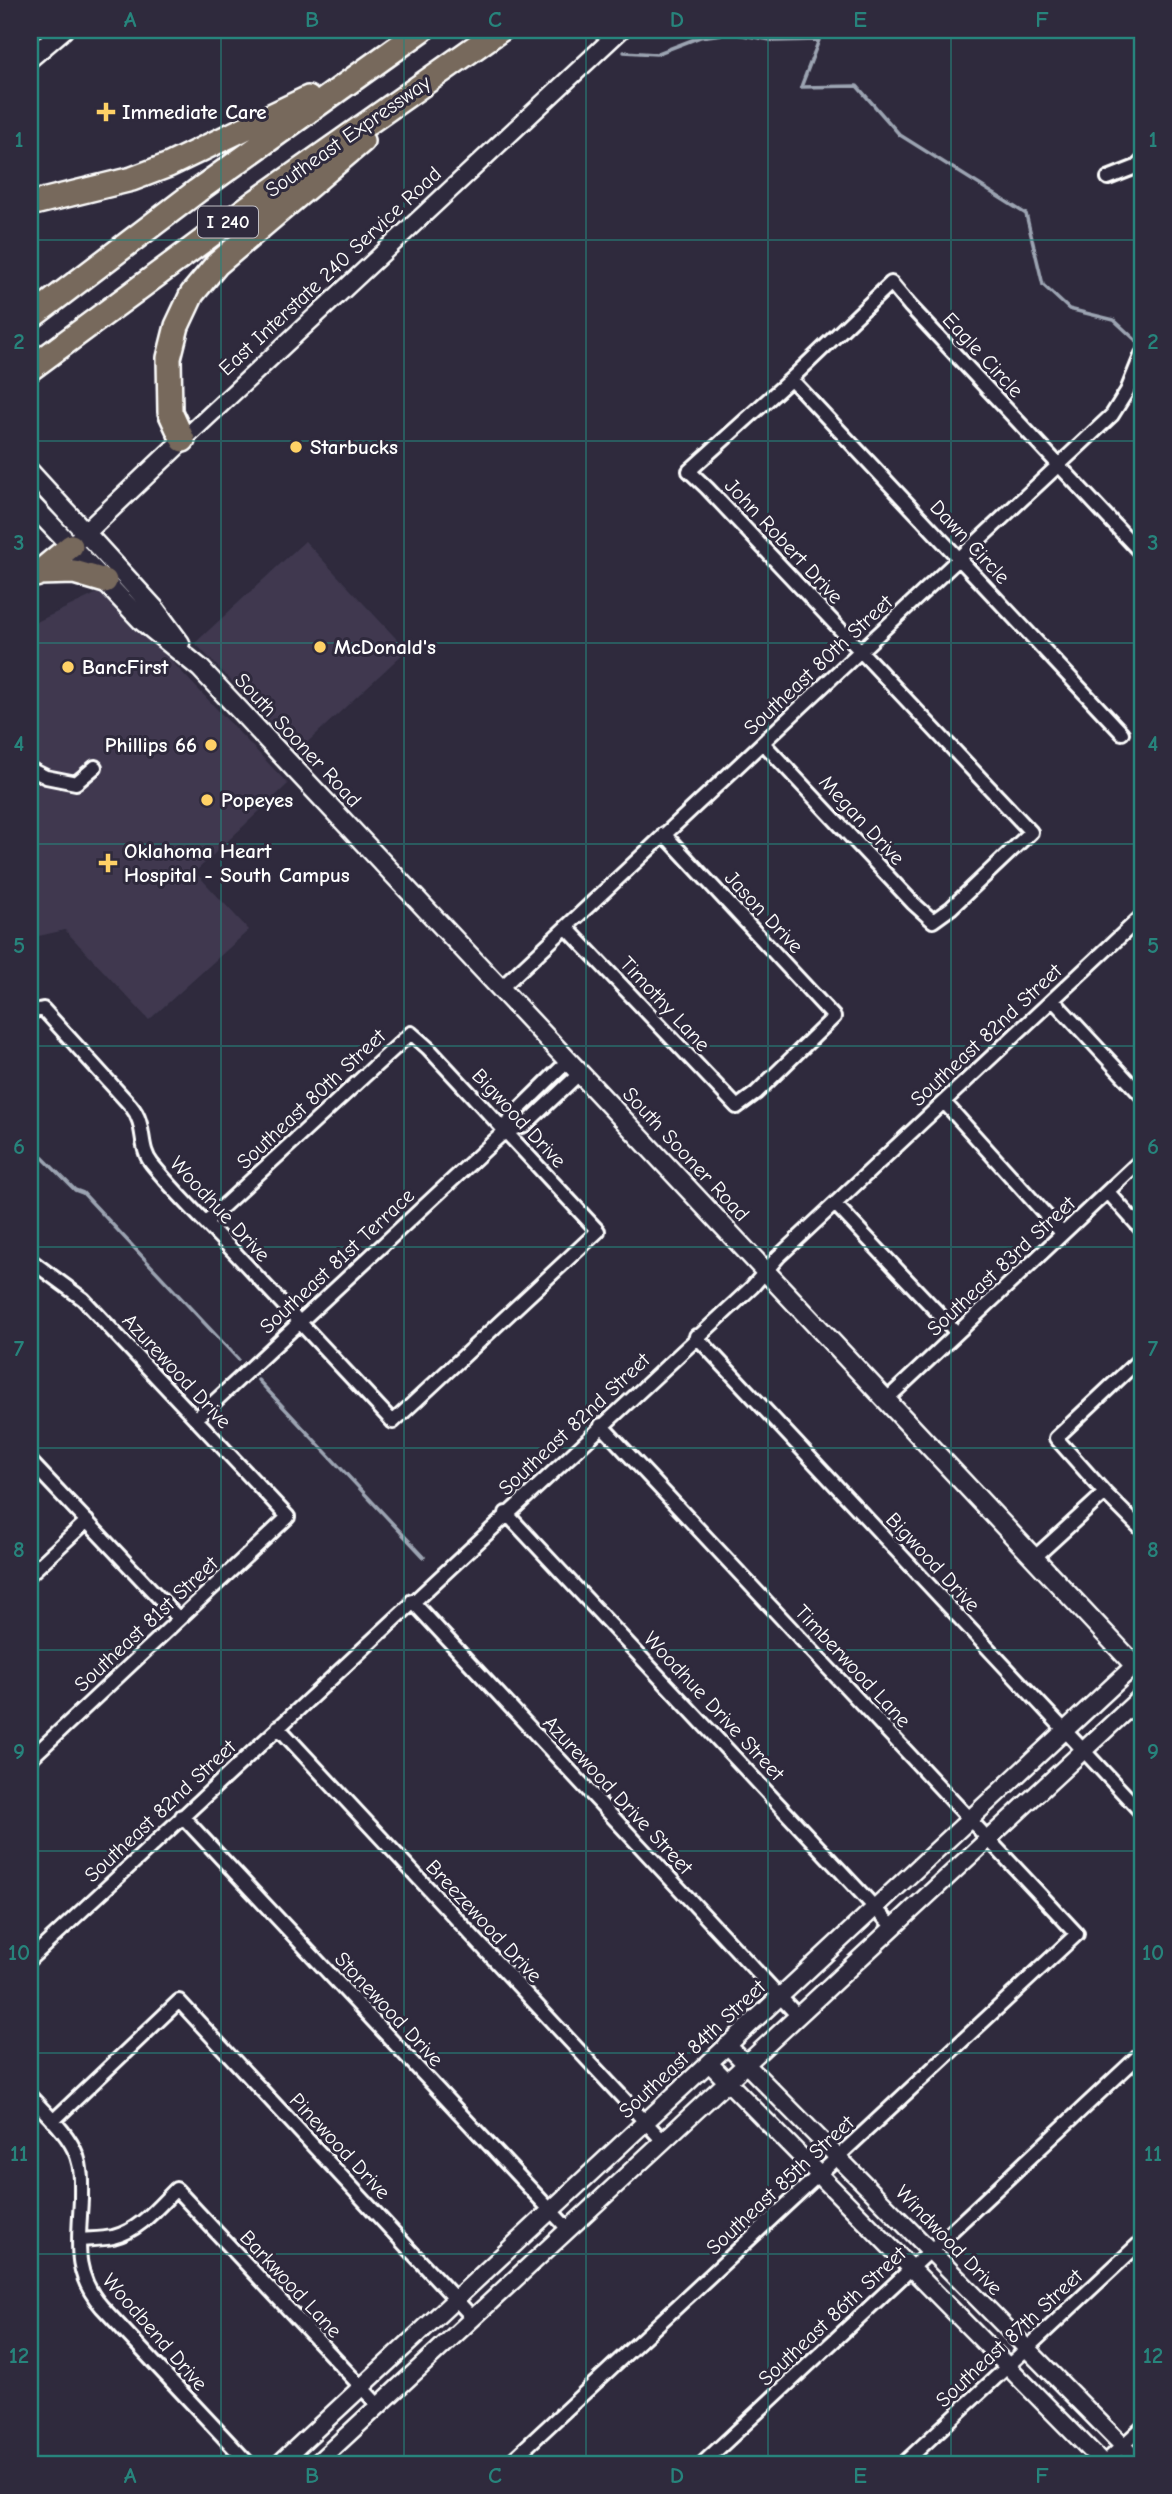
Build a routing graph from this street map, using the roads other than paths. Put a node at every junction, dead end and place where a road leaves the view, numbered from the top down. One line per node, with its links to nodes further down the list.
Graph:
1 (63, 30): 5 (main road)
2 (422, 30): 6 (highway, Southeast Expressway / I 240)
3 (500, 30): 7 (highway, Southeast Expressway / I 240)
4 (621, 30): 15 (street, East Interstate 240 Service Road)
5 (30, 58)
6 (358, 75): 10 (highway); 11 (highway, Southeast Expressway / I 240)
7 (430, 78): 13 (highway, Southeast Expressway / I 240); 15 (highway)
8 (1142, 162): 9 (street)
9 (1108, 178)
10 (30, 204)
11 (30, 318)
12 (1141, 360): 16 (street, Southeast 80th Street)
13 (30, 369)
14 (791, 379): 16 (street, Eagle Circle); 21 (street, Dawn Circle); 24 (street, John Robert Drive)
15 (183, 440): 19 (main road, East Interstate 240 Service Road)
16 (1059, 464): 20 (street, Eagle Circle); 21 (street, Southeast 80th Street)
17 (30, 472): 19 (main road, South Sooner Road)
18 (30, 503): 19 (main road, South Sooner Road)
19 (79, 539): 22 (highway); 23 (main road, South Sooner Road); 25 (main road, South Sooner Road)
20 (1142, 554)
21 (960, 559): 24 (street, Southeast 80th Street); 26 (street, Dawn Circle)
22 (34, 576): 23 (highway)
23 (105, 581): 25 (main road, South Sooner Road)
24 (861, 652): 27 (street, Southeast 80th Street); 32 (street, John Robert Drive)
25 (197, 665): 34 (main road, South Sooner Road)
26 (1122, 733)
27 (763, 743): 30 (street, Southeast 80th Street); 32 (street, Megan Drive)
28 (95, 767): 29 (street)
29 (30, 769)
30 (664, 834): 33 (street, Southeast 80th Street); 41 (street, Jason Drive)
31 (1142, 916): 35 (street, Southeast 82nd Street)
32 (933, 921)
33 (566, 927): 34 (street, Southeast 80th Street); 41 (street, Timothy Lane)
34 (500, 989): 38 (main road, South Sooner Road)
35 (1052, 1000): 39 (street); 40 (street, Southeast 82nd Street)
36 (36, 1010): 46 (street, Woodhue Drive)
37 (411, 1033): 42 (street, Bigwood Drive); 46 (street, Southeast 80th Street)
38 (574, 1067): 42 (street, Southeast 81st Terrace); 50 (main road, South Sooner Road)
39 (1142, 1096)
40 (944, 1102): 45 (street, Southeast 82nd Street); 48 (street)
41 (737, 1107)
42 (505, 1130): 51 (street, Southeast 81st Terrace); 57 (street, Bigwood Drive)
43 (1142, 1159): 44 (street, Southeast 83rd Street)
44 (1108, 1192): 47 (street); 48 (street, Southeast 83rd Street)
45 (835, 1204): 50 (street, Southeast 82nd Street); 52 (street)
46 (206, 1222): 51 (street, Woodhue Drive)
47 (1142, 1230)
48 (1062, 1233): 52 (street, Southeast 83rd Street)
49 (30, 1260): 56 (street, Azurewood Drive)
50 (765, 1272): 53 (street, Southeast 82nd Street); 55 (main road, South Sooner Road)
51 (300, 1322): 56 (street, Southeast 81st Terrace); 57 (street, Woodhue Drive)
52 (957, 1333): 55 (street, Southeast 83rd Street)
53 (696, 1336): 58 (street, Southeast 82nd Street); 72 (street, Bigwood Drive)
54 (1142, 1357): 60 (street)
55 (886, 1400): 65 (main road, South Sooner Road)
56 (196, 1419): 62 (street, Azurewood Drive)
57 (393, 1422)
58 (601, 1424): 61 (street, Southeast 82nd Street); 77 (street, Timberwood Lane)
59 (30, 1461): 63 (street)
60 (1105, 1493): 64 (street); 65 (street)
61 (506, 1513): 67 (street, Southeast 82nd Street); 79 (street, Woodhue Drive Street)
62 (288, 1517): 68 (street, Southeast 81st Street)
63 (86, 1521): 66 (street); 68 (street)
64 (1142, 1530)
65 (1034, 1558): 69 (main road, South Sooner Road)
66 (30, 1574)
67 (412, 1601): 71 (street, Southeast 82nd Street); 83 (street, Azurewood Drive Street)
68 (178, 1619): 74 (street, Southeast 81st Street)
69 (1139, 1669): 72 (street, Southeast 84th Street)
70 (1142, 1696): 73 (street)
71 (278, 1727): 76 (street, Southeast 82nd Street); 92 (street, Breezewood Drive)
72 (1065, 1731): 73 (street, Bigwood Drive); 77 (street, Southeast 84th Street)
73 (1084, 1751): 75 (street, Bigwood Drive); 78 (street)
74 (30, 1759)
75 (1142, 1813)
76 (182, 1816): 82 (street, Southeast 82nd Street); 96 (street, Stonewood Drive)
77 (970, 1820): 78 (street, Timberwood Lane); 79 (street, Southeast 84th Street)
78 (988, 1840): 80 (street); 81 (street, Timberwood Lane)
79 (874, 1908): 80 (street, Woodhue Drive Street); 83 (street, Southeast 84th Street)
80 (892, 1926): 84 (street)
81 (1077, 1934): 94 (street, Southeast 85th Street)
82 (30, 1959)
83 (779, 1996): 84 (street, Azurewood Drive Street); 85 (street, Southeast 84th Street)
84 (797, 2015): 88 (street)
85 (727, 2045): 87 (street, Southeast 84th Street); 88 (street, Windwood Drive)
86 (1142, 2053): 100 (street, Southeast 86th Street)
87 (709, 2063): 89 (street); 92 (street, Southeast 84th Street)
88 (746, 2064): 89 (street); 94 (street, Windwood Drive)
89 (726, 2082): 93 (street); 95 (street)
90 (30, 2096): 91 (street, Woodbend Drive)
91 (53, 2120): 98 (street, Woodbend Drive); 102 (street, Pinewood Drive)
92 (645, 2122): 93 (street, Breezewood Drive); 96 (street, Southeast 84th Street)
93 (663, 2141): 97 (street)
94 (838, 2157): 95 (street, Southeast 85th Street); 100 (street, Windwood Drive)
95 (818, 2175): 101 (street); 113 (street, Southeast 85th Street)
96 (551, 2210): 97 (street, Stonewood Drive); 102 (street, Southeast 84th Street)
97 (568, 2229): 103 (street)
98 (79, 2240): 106 (street, Barkwood Lane); 110 (street, Woodbend Drive)
99 (1142, 2241): 104 (street, Southeast 87th Street)
100 (930, 2251): 101 (street, Southeast 86th Street); 104 (street, Windwood Drive)
101 (911, 2269): 105 (street); 114 (street, Southeast 86th Street)
102 (455, 2299): 103 (street, Pinewood Drive); 106 (street, Southeast 84th Street)
103 (472, 2318): 107 (street)
104 (1025, 2348): 105 (street, Southeast 87th Street); 109 (street, Windwood Drive)
105 (1006, 2366): 115 (street, Southeast 87th Street); 116 (street)
106 (361, 2387): 107 (street, Barkwood Lane); 111 (street, Southeast 84th Street)
107 (379, 2406): 112 (street)
108 (1142, 2428): 109 (street)
109 (1123, 2446): 116 (street); 117 (street, Windwood Drive)
110 (249, 2464)
111 (279, 2464)
112 (316, 2464)
113 (509, 2464)
114 (702, 2464)
115 (902, 2464)
116 (1104, 2464)
117 (1141, 2464)

